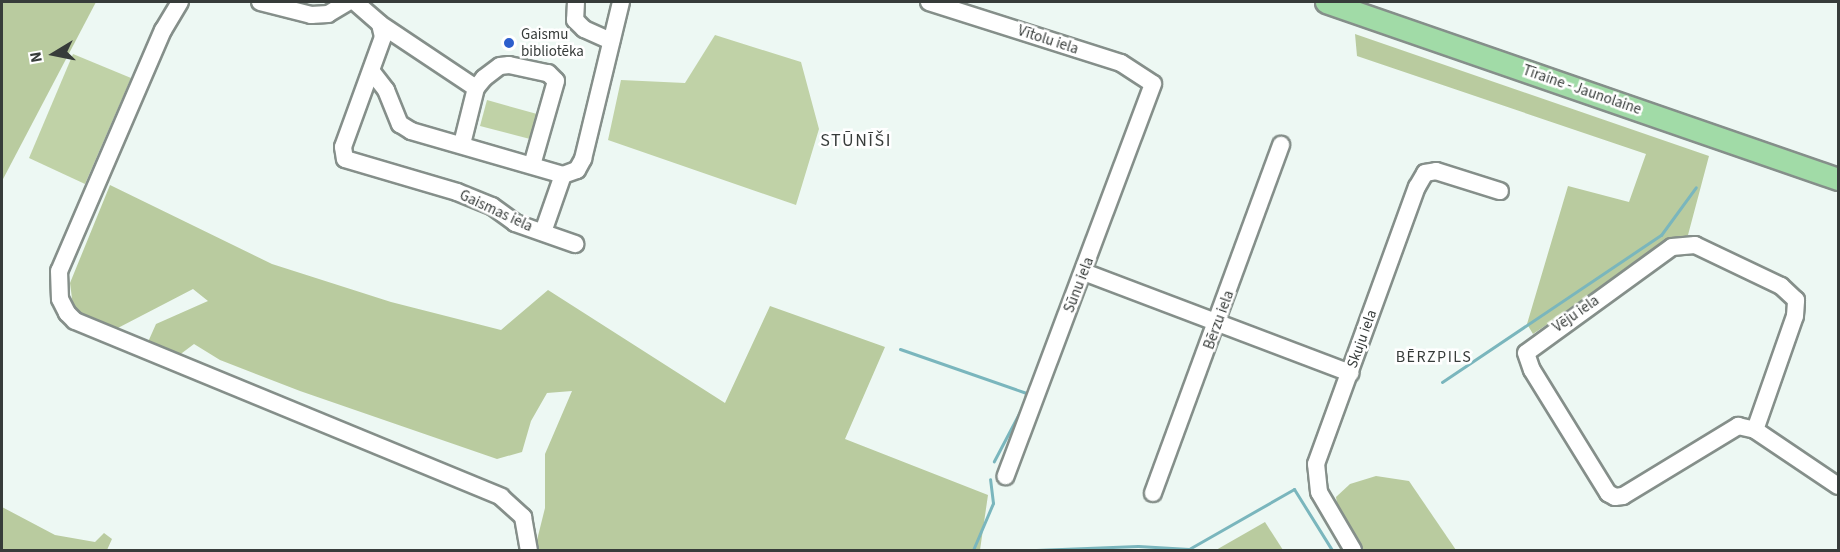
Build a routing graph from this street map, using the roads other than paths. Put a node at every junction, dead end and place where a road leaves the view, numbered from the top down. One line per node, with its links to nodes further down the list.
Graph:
1 (260, 2): 2 (street)
2 (348, 2)
3 (355, 2): 9 (street)
4 (576, 2): 10 (street)
5 (621, 2): 10 (street, Gaismas iela)
6 (929, 2): 13 (street, Vītolu iela)
7 (1326, 2): 18 (main road, Tīraine - Jaunolaine)
8 (178, 4): 29 (street)
9 (380, 24): 11 (street, Gaismas iela); 12 (street)
10 (611, 41): 17 (street, Gaismas iela)
11 (372, 72): 14 (street); 20 (street, Gaismas iela)
12 (476, 88): 14 (street); 16 (street)
13 (1153, 93): 22 (street, Sūnu iela)
14 (462, 144): 16 (street)
15 (1281, 145): 23 (street, Bērzu iela)
16 (532, 165): 17 (street)
17 (563, 175): 20 (street, Gaismas iela)
18 (1839, 179)
19 (1500, 191): 24 (street, Skuju iela)
20 (543, 232): 21 (street)
21 (576, 244)
22 (1084, 272): 23 (street); 26 (street, Sūnu iela)
23 (1219, 322): 24 (street); 28 (street, Bērzu iela)
24 (1350, 373): 30 (street, Skuju iela)
25 (1755, 430): 25 (street, Vēju iela); 27 (street)
26 (1006, 476)
27 (1839, 486)
28 (1153, 493)
29 (529, 550)
30 (1353, 550)

